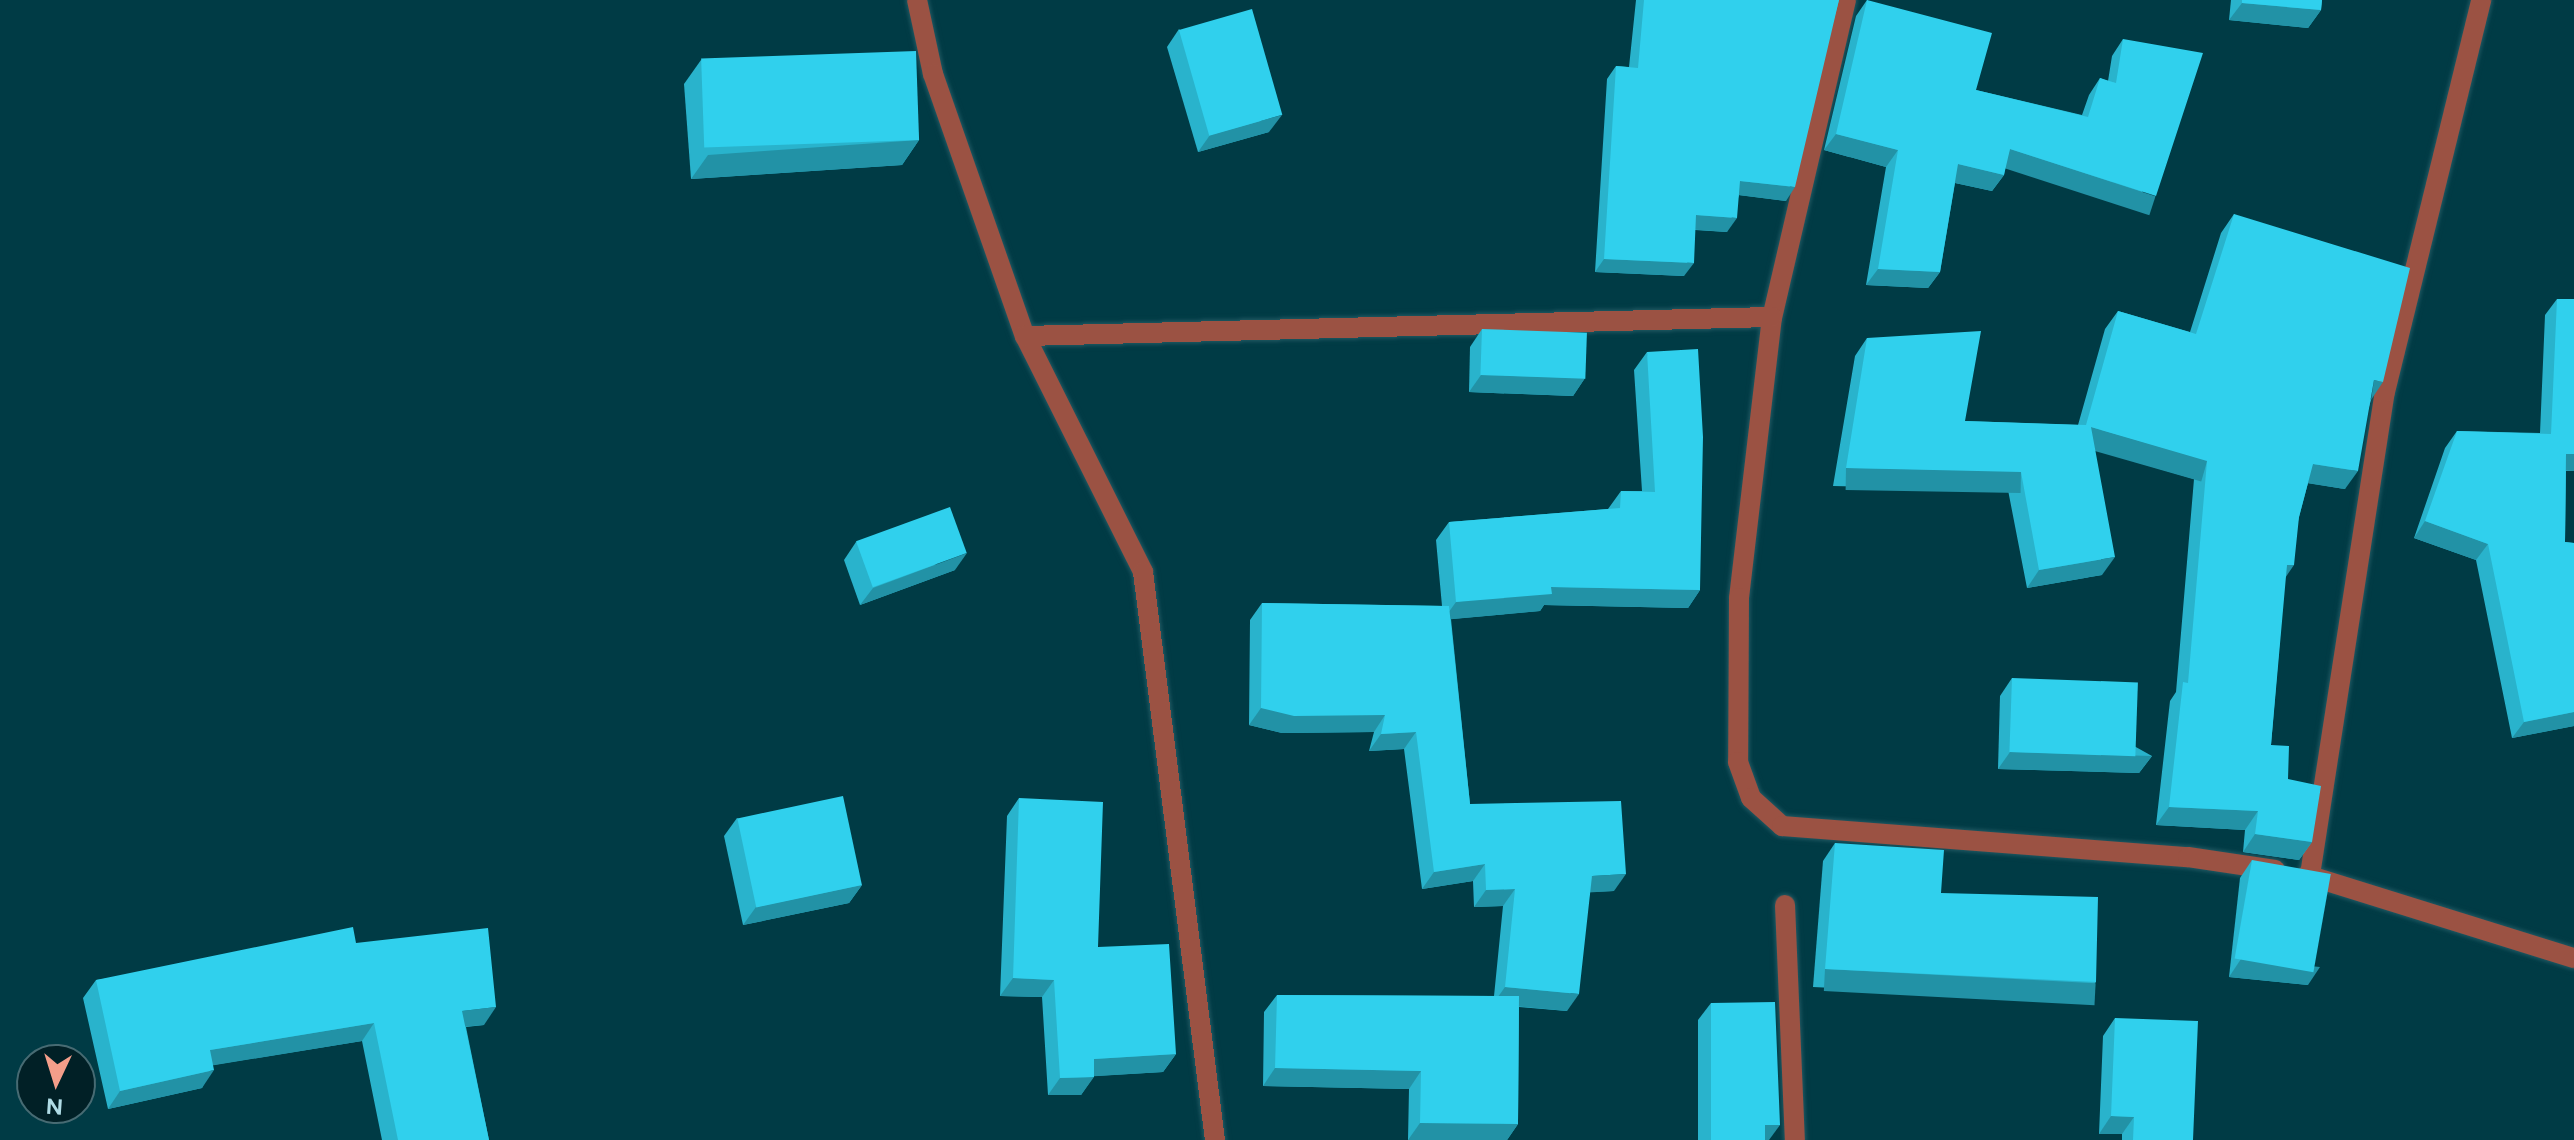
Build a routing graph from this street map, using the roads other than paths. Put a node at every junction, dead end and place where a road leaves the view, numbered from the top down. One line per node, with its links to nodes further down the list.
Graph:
1 (917, 0): 5 (street)
2 (1846, 0): 4 (street)
3 (2481, 0): 6 (street)
4 (1772, 317): 5 (street); 6 (street)
5 (1025, 336): 9 (street)
6 (2310, 875): 8 (street)
7 (1785, 905): 10 (street)
8 (2574, 958)
9 (1215, 1140)
10 (1795, 1140)

